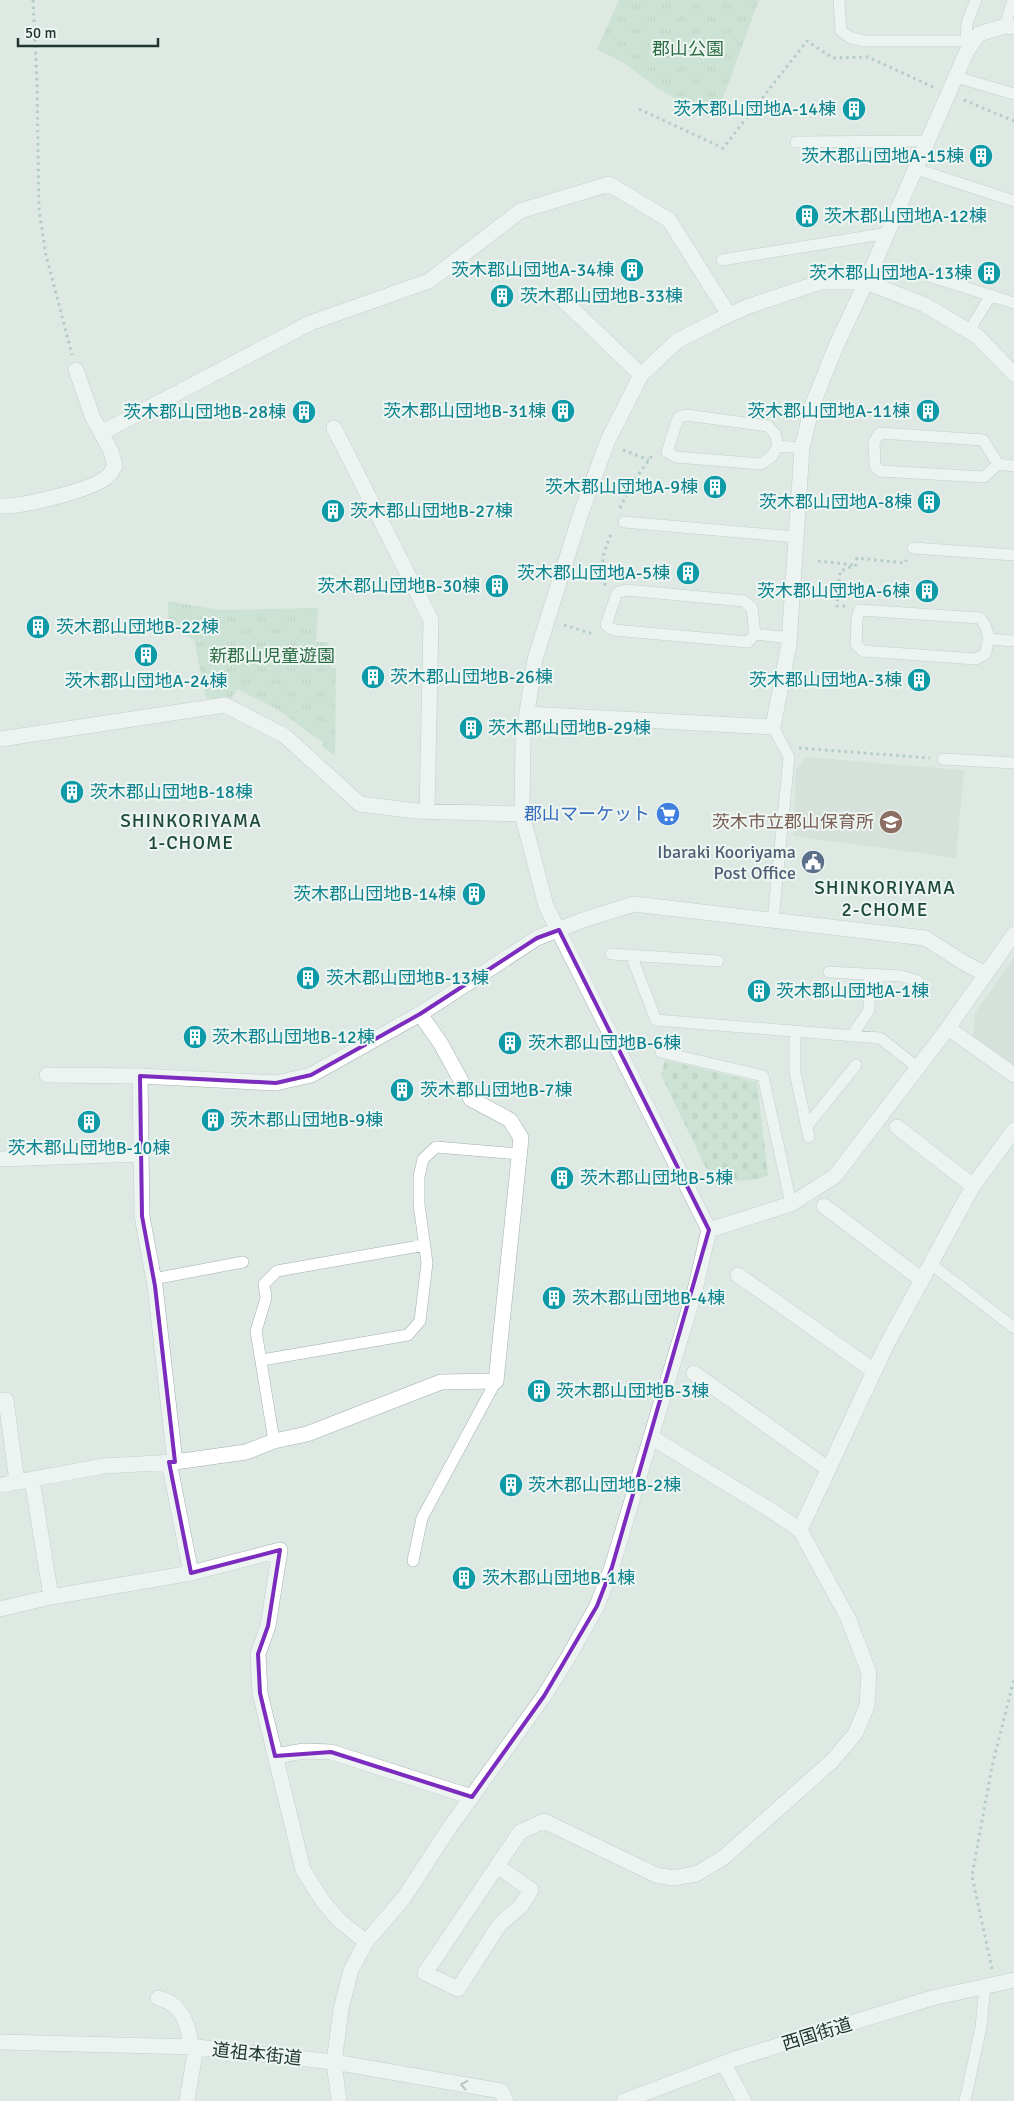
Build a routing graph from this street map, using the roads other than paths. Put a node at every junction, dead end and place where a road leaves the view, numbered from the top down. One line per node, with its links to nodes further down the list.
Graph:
1 (839, 0): 5 (lane)
2 (976, 0): 5 (lane)
3 (1014, 0): 4 (lane)
4 (1010, 26): 5 (street)
5 (970, 41): 6 (street)
6 (956, 77): 7 (lane); 8 (street)
7 (1014, 94)
8 (928, 141): 9 (lane); 10 (street)
9 (796, 142)
10 (916, 169): 11 (lane); 12 (street)
11 (1014, 201)
12 (888, 232): 13 (lane); 15 (street)
13 (722, 260)
14 (928, 276): 17 (lane)
15 (866, 282): 19 (street); 20 (street); 27 (street)
16 (557, 294): 23 (street)
17 (991, 296): 18 (lane); 20 (lane)
18 (1014, 303)
19 (728, 315): 23 (street); 25 (street)
20 (968, 331): 22 (street)
21 (76, 370): 25 (street)
22 (1014, 374)
23 (641, 375): 39 (street)
24 (334, 428): 44 (street)
25 (101, 432): 30 (street)
26 (778, 446): 26 (lane); 27 (lane)
27 (802, 448): 32 (street)
28 (998, 464): 28 (lane); 29 (lane)
29 (1014, 466)
30 (0, 506)
31 (624, 522): 32 (lane)
32 (796, 537): 36 (street)
33 (912, 548): 34 (lane)
34 (1014, 555)
35 (755, 634): 35 (lane); 36 (lane)
36 (790, 638): 40 (street)
37 (990, 639): 37 (lane); 38 (lane)
38 (1014, 641)
39 (527, 714): 40 (street); 45 (street)
40 (773, 727): 46 (lane)
41 (0, 739): 44 (street)
42 (943, 759): 43 (lane)
43 (1014, 764)
44 (427, 811): 45 (street)
45 (522, 814): 47 (street)
46 (773, 920): 47 (street); 54 (street)
47 (559, 930): 56 (street); 74 (street)
48 (1014, 934): 54 (street)
49 (612, 954): 50 (lane)
50 (631, 955): 51 (lane); 58 (lane)
51 (718, 961)
52 (829, 972): 53 (lane)
53 (869, 974): 55 (lane); 59 (lane)
54 (986, 974): 57 (street)
55 (918, 981)
56 (420, 1014): 65 (street); 69 (street)
57 (948, 1028): 62 (street); 63 (street)
58 (795, 1032): 59 (lane); 61 (lane)
59 (852, 1036): 62 (lane)
60 (661, 1052): 72 (lane)
61 (856, 1065)
62 (917, 1067): 72 (street)
63 (1014, 1074)
64 (47, 1075): 65 (street)
65 (140, 1076): 68 (street)
66 (898, 1127): 71 (street)
67 (1014, 1130): 71 (street)
68 (141, 1154): 70 (street); 79 (street)
69 (519, 1154): 75 (lane); 85 (street)
70 (0, 1159)
71 (974, 1186): 77 (street)
72 (791, 1204): 74 (street)
73 (824, 1206): 80 (street)
74 (709, 1230): 87 (street)
75 (425, 1245): 82 (lane); 82 (lane)
76 (243, 1262): 79 (lane)
77 (931, 1264): 80 (street); 81 (lane)
78 (738, 1275): 83 (street)
79 (153, 1280): 89 (street)
80 (922, 1280): 83 (street)
81 (1014, 1328)
82 (262, 1360): 88 (lane)
83 (874, 1371): 90 (street)
84 (694, 1373): 90 (street)
85 (496, 1381): 88 (street); 95 (lane)
86 (0, 1401): 92 (street)
87 (651, 1437): 94 (street); 100 (street)
88 (274, 1441): 89 (street)
89 (172, 1462): 91 (street); 96 (street)
90 (828, 1469): 94 (street)
91 (32, 1479): 92 (street); 97 (street)
92 (17, 1482): 93 (street)
93 (0, 1485)
94 (800, 1530): 101 (street)
95 (413, 1561)
96 (191, 1573): 97 (street); 99 (street)
97 (51, 1597): 98 (street)
98 (0, 1609)
99 (275, 1756): 100 (street); 102 (street)
100 (472, 1797): 102 (street)
101 (497, 1866): 101 (street)
102 (366, 1942): 108 (street)
103 (1014, 1980): 104 (street, 西国街道)
104 (990, 1985): 109 (street, 西国街道); 115 (lane)
105 (158, 1998): 107 (street)
106 (0, 2042): 107 (street, 道祖本街道)
107 (194, 2047): 108 (street, 道祖本街道); 110 (street)
108 (334, 2062): 111 (street); 112 (street, 道祖本街道, one-way to 108)
109 (724, 2064): 113 (street, 西国街道); 114 (street)
110 (187, 2101)
111 (339, 2101)
112 (506, 2101)
113 (624, 2101)
114 (744, 2101)
115 (964, 2101)

